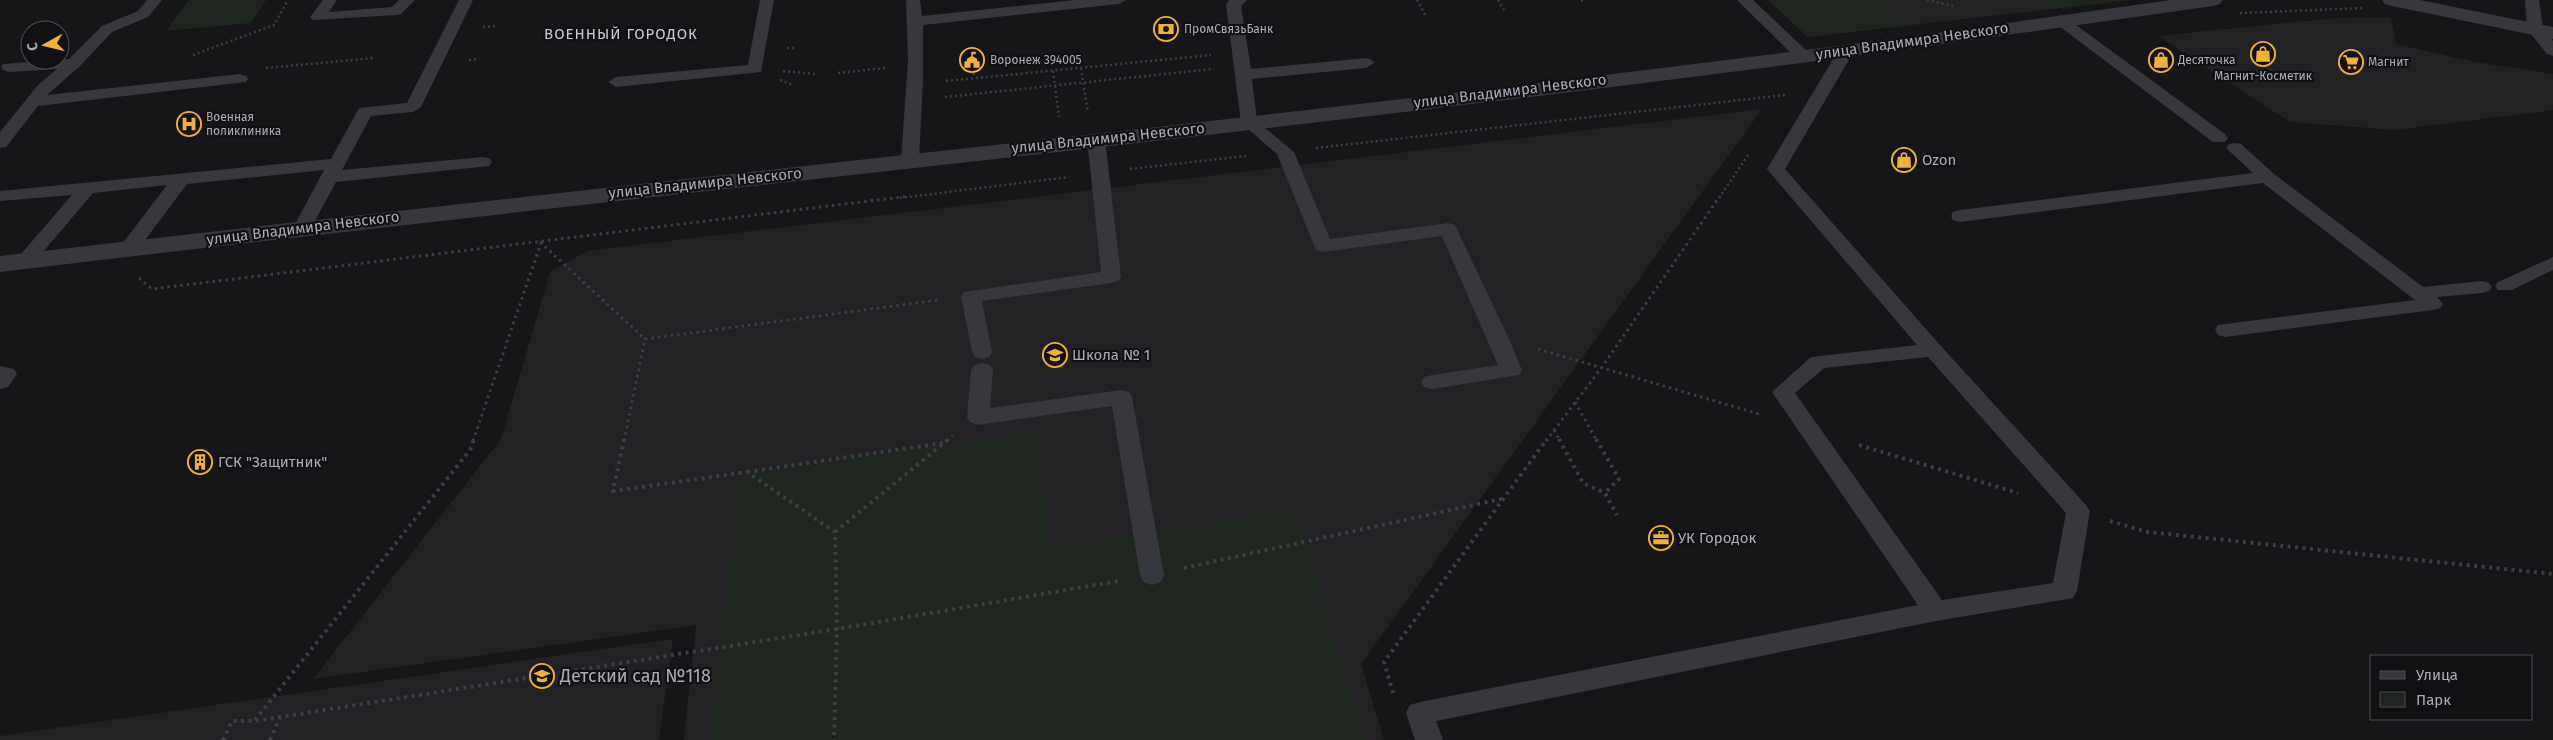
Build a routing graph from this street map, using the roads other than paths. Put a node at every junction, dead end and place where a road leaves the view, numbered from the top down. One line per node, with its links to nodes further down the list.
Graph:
1 (156, 0): 19 (lane)
2 (330, 0): 3 (lane)
3 (408, 0)
4 (466, 0): 33 (lane)
5 (766, 0): 24 (lane)
6 (914, 0): 14 (lane)
7 (1119, 0): 14 (lane)
8 (1240, 0): 21 (lane)
9 (1744, 0): 18 (lane)
10 (2213, 0): 13 (street, улица Владимира Невского)
11 (2392, 0): 15 (street)
12 (2532, 0): 15 (lane)
13 (2060, 20): 16 (street, улица Владимира Невского); 28 (lane)
14 (916, 21): 31 (lane)
15 (2544, 31): 17 (lane)
16 (1846, 51): 18 (street, улица Владимира Невского); 48 (lane)
17 (2553, 51)
18 (1802, 55): 26 (street, улица Владимира Невского)
19 (74, 63): 22 (lane); 25 (lane)
20 (1366, 63): 21 (lane)
21 (1243, 64): 26 (lane)
22 (9, 67)
23 (240, 79): 25 (lane)
24 (616, 82)
25 (32, 102): 29 (lane)
26 (1249, 123): 27 (street, улица Владимира Невского); 51 (lane)
27 (1092, 130): 31 (street, улица Владимира Невского); 52 (lane)
28 (2219, 138)
29 (0, 143)
30 (2235, 148): 34 (lane)
31 (910, 160): 39 (street, улица Владимира Невского)
32 (483, 162): 33 (lane)
33 (333, 171): 35 (lane); 39 (lane)
34 (2267, 177): 38 (lane); 46 (lane)
35 (182, 178): 36 (lane); 40 (lane)
36 (88, 187): 37 (lane); 41 (lane)
37 (0, 196)
38 (1960, 216)
39 (302, 228): 40 (street, улица Владимира Невского)
40 (129, 248): 41 (street, улица Владимира Невского)
41 (25, 261): 43 (street, улица Владимира Невского)
42 (2553, 263): 44 (lane)
43 (0, 264)
44 (2505, 286)
45 (2482, 287): 46 (lane)
46 (2419, 293): 47 (lane)
47 (2225, 330)
48 (1933, 350): 53 (lane); 53 (lane)
49 (0, 373): 50 (lane)
50 (0, 382)
51 (1432, 382)
52 (1152, 575)
53 (1936, 611): 54 (lane)
54 (1429, 740)

